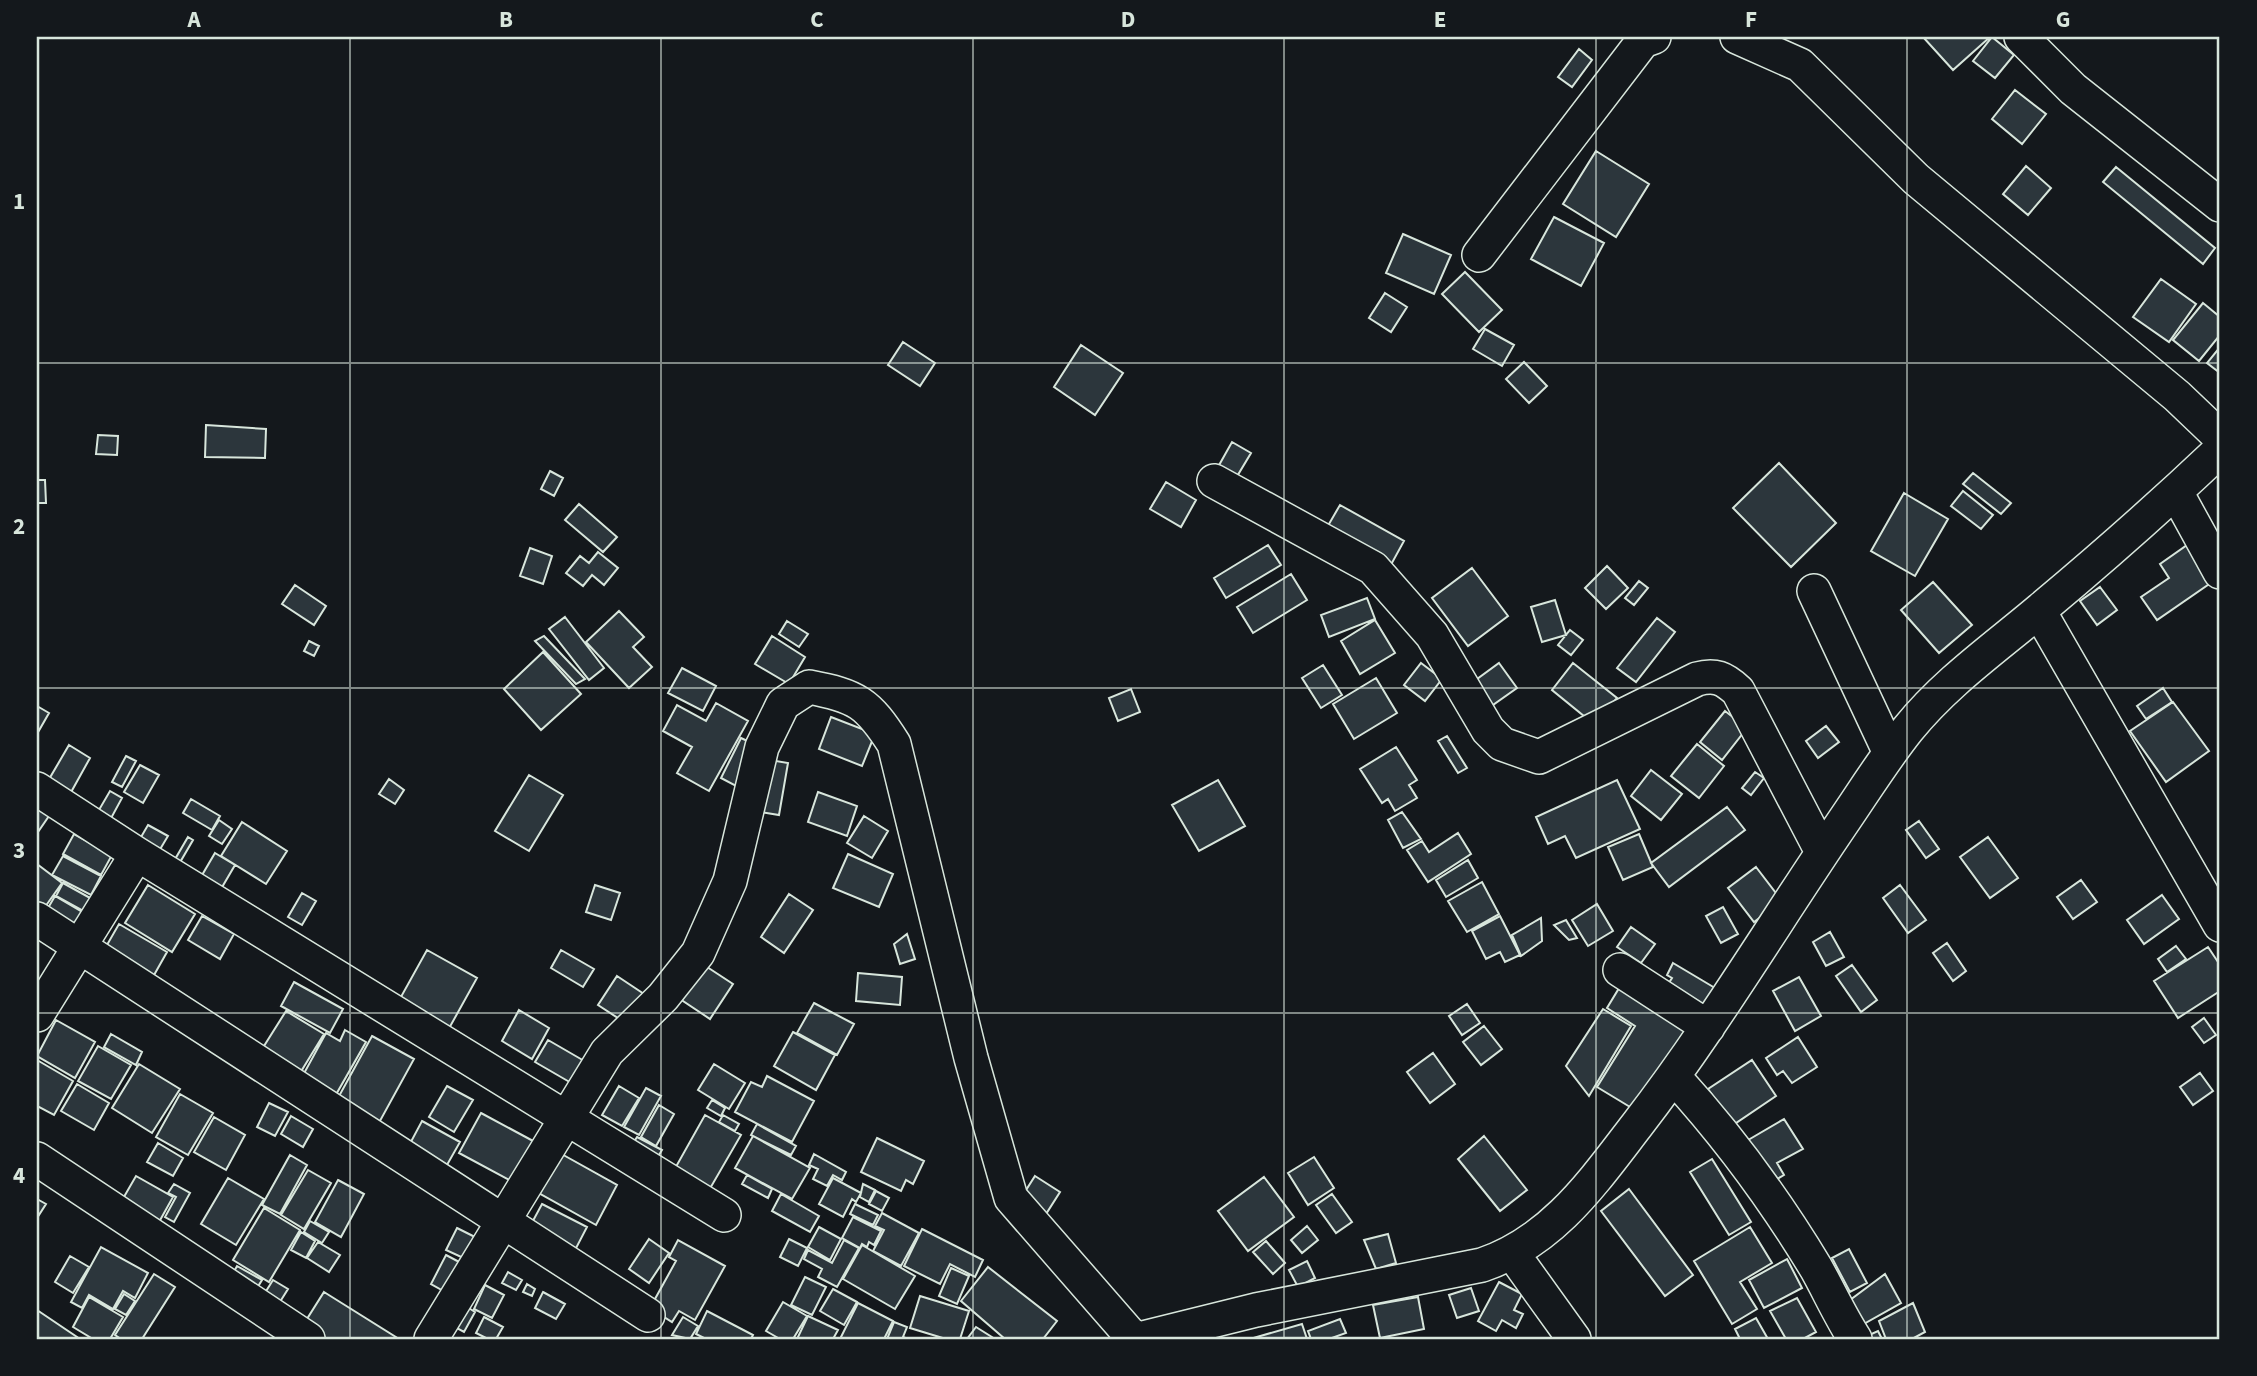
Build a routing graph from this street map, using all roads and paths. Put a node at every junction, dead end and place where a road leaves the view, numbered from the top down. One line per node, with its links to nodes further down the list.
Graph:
1 (1654, 37): 5 (street)
2 (1737, 37): 6 (street)
3 (2021, 37): 4 (street)
4 (2220, 205)
5 (1479, 254)
6 (2220, 437)
7 (2220, 450): 9 (street)
8 (1214, 481): 15 (street)
9 (2176, 492): 10 (street); 12 (street)
10 (2220, 572)
11 (1814, 591): 13 (street)
12 (2039, 611): 13 (street); 18 (street)
13 (1890, 753): 15 (street)
14 (37, 789): 16 (street)
15 (1822, 852): 22 (street)
16 (137, 854): 19 (street); 24 (street)
17 (37, 919): 19 (street)
18 (2220, 925)
19 (81, 948): 21 (street); 27 (street)
20 (1620, 970): 22 (street)
21 (37, 1016)
22 (1708, 1027): 23 (street)
23 (1674, 1077): 28 (street); 34 (street)
24 (566, 1118): 26 (street); 27 (street); 32 (street)
25 (37, 1159): 30 (street)
26 (724, 1215)
27 (504, 1221): 29 (street); 31 (street)
28 (1513, 1254): 32 (street); 33 (street)
29 (648, 1315)
30 (308, 1339)
31 (431, 1339)
32 (1136, 1339)
33 (1574, 1339)
34 (1854, 1339)

